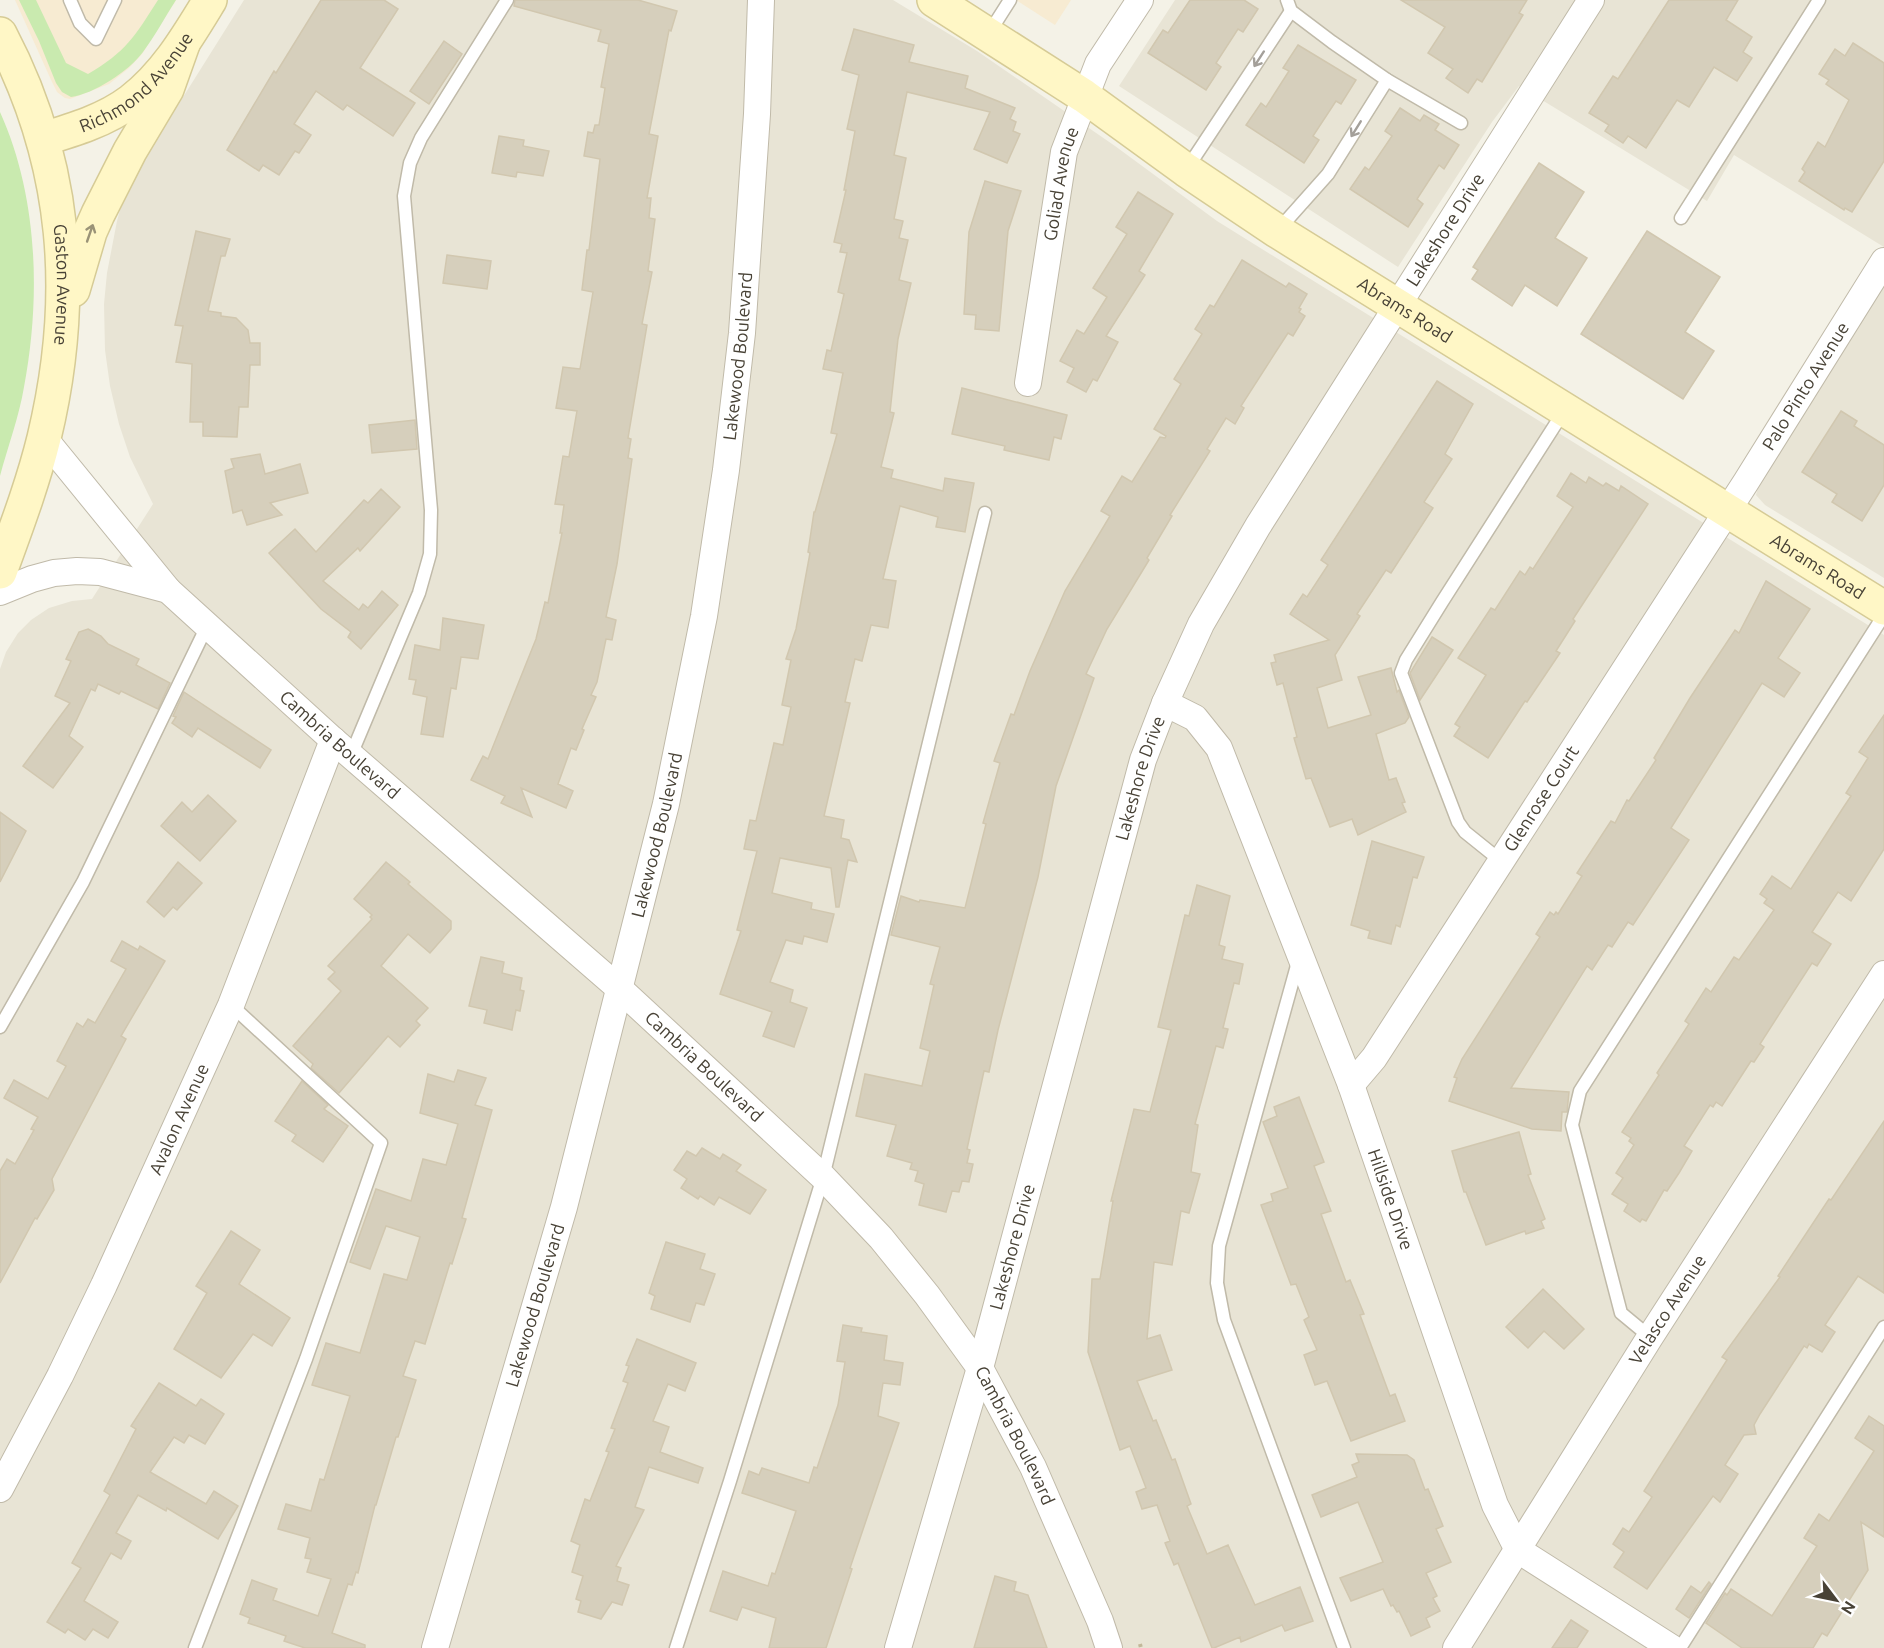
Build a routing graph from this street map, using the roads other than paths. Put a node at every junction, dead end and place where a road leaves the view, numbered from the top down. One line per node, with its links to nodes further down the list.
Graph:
1 (70, 0): 2 (lane)
2 (115, 0)
3 (210, 0): 14 (main road, Richmond Avenue)
4 (507, 0): 37 (lane)
5 (761, 0): 41 (street, Lakewood Boulevard)
6 (934, 0): 13 (main road, Abrams Road)
7 (1010, 0): 13 (lane)
8 (1140, 0): 16 (street, Goliad Avenue)
9 (1592, 0): 23 (street, Lakeshore Drive)
10 (1818, 0): 20 (lane)
11 (1289, 5): 15 (lane); 19 (lane, one-way to 19)
12 (0, 34): 18 (main road, Gaston Avenue)
13 (988, 34): 16 (main road, Abrams Road)
14 (183, 44): 18 (main road, Richmond Avenue); 24 (main road, one-way to 14)
15 (1387, 80): 17 (lane); 21 (lane, one-way to 21)
16 (1084, 96): 19 (main road, Abrams Road); 25 (street, Goliad Avenue)
17 (1461, 123)
18 (43, 139): 24 (main road, Gaston Avenue)
19 (1186, 170): 21 (main road, Abrams Road)
20 (1682, 218)
21 (1277, 231): 23 (main road, Abrams Road)
22 (1884, 261): 28 (street, Palo Pinto Avenue)
23 (1397, 307): 26 (main road, Abrams Road); 36 (street, Lakeshore Drive)
24 (62, 330): 27 (main road, Gaston Avenue)
25 (1028, 383)
26 (1565, 410): 28 (main road, Abrams Road); 38 (lane)
27 (44, 438): 30 (main road, Gaston Avenue); 31 (street, Cambria Boulevard)
28 (1727, 510): 33 (main road, Abrams Road); 38 (street, Glenrose Court)
29 (985, 513): 45 (lane)
30 (0, 572)
31 (168, 590): 32 (street, Cambria Boulevard); 35 (street, Cambria Boulevard)
32 (0, 592)
33 (1884, 608)
34 (1884, 615): 47 (lane)
35 (207, 626): 37 (street, Cambria Boulevard); 43 (lane)
36 (1165, 703): 39 (street, Hillside Drive); 48 (street, Lakeshore Drive)
37 (342, 747): 41 (street, Cambria Boulevard); 42 (street, Avalon Avenue)
38 (1501, 861): 44 (street, Glenrose Court)
39 (1300, 955): 44 (street, Hillside Drive); 56 (lane)
40 (1884, 974): 47 (street, Velasco Avenue)
41 (621, 990): 45 (street, Cambria Boulevard); 52 (street, Lakewood Boulevard)
42 (231, 1005): 49 (street, Avalon Avenue); 51 (lane)
43 (0, 1027)
44 (1351, 1085): 50 (street, Hillside Drive)
45 (823, 1177): 48 (street, Cambria Boulevard); 53 (lane)
46 (1884, 1327): 59 (lane)
47 (1650, 1337): 50 (street, Velasco Avenue)
48 (980, 1368): 54 (street, Lakeshore Drive); 55 (street, Cambria Boulevard)
49 (0, 1489)
50 (1518, 1550): 57 (street, Velasco Avenue); 58 (street)
51 (195, 1648)
52 (435, 1648)
53 (676, 1648)
54 (898, 1648)
55 (1109, 1648)
56 (1344, 1648)
57 (1456, 1648)
58 (1672, 1648)
59 (1680, 1648)

